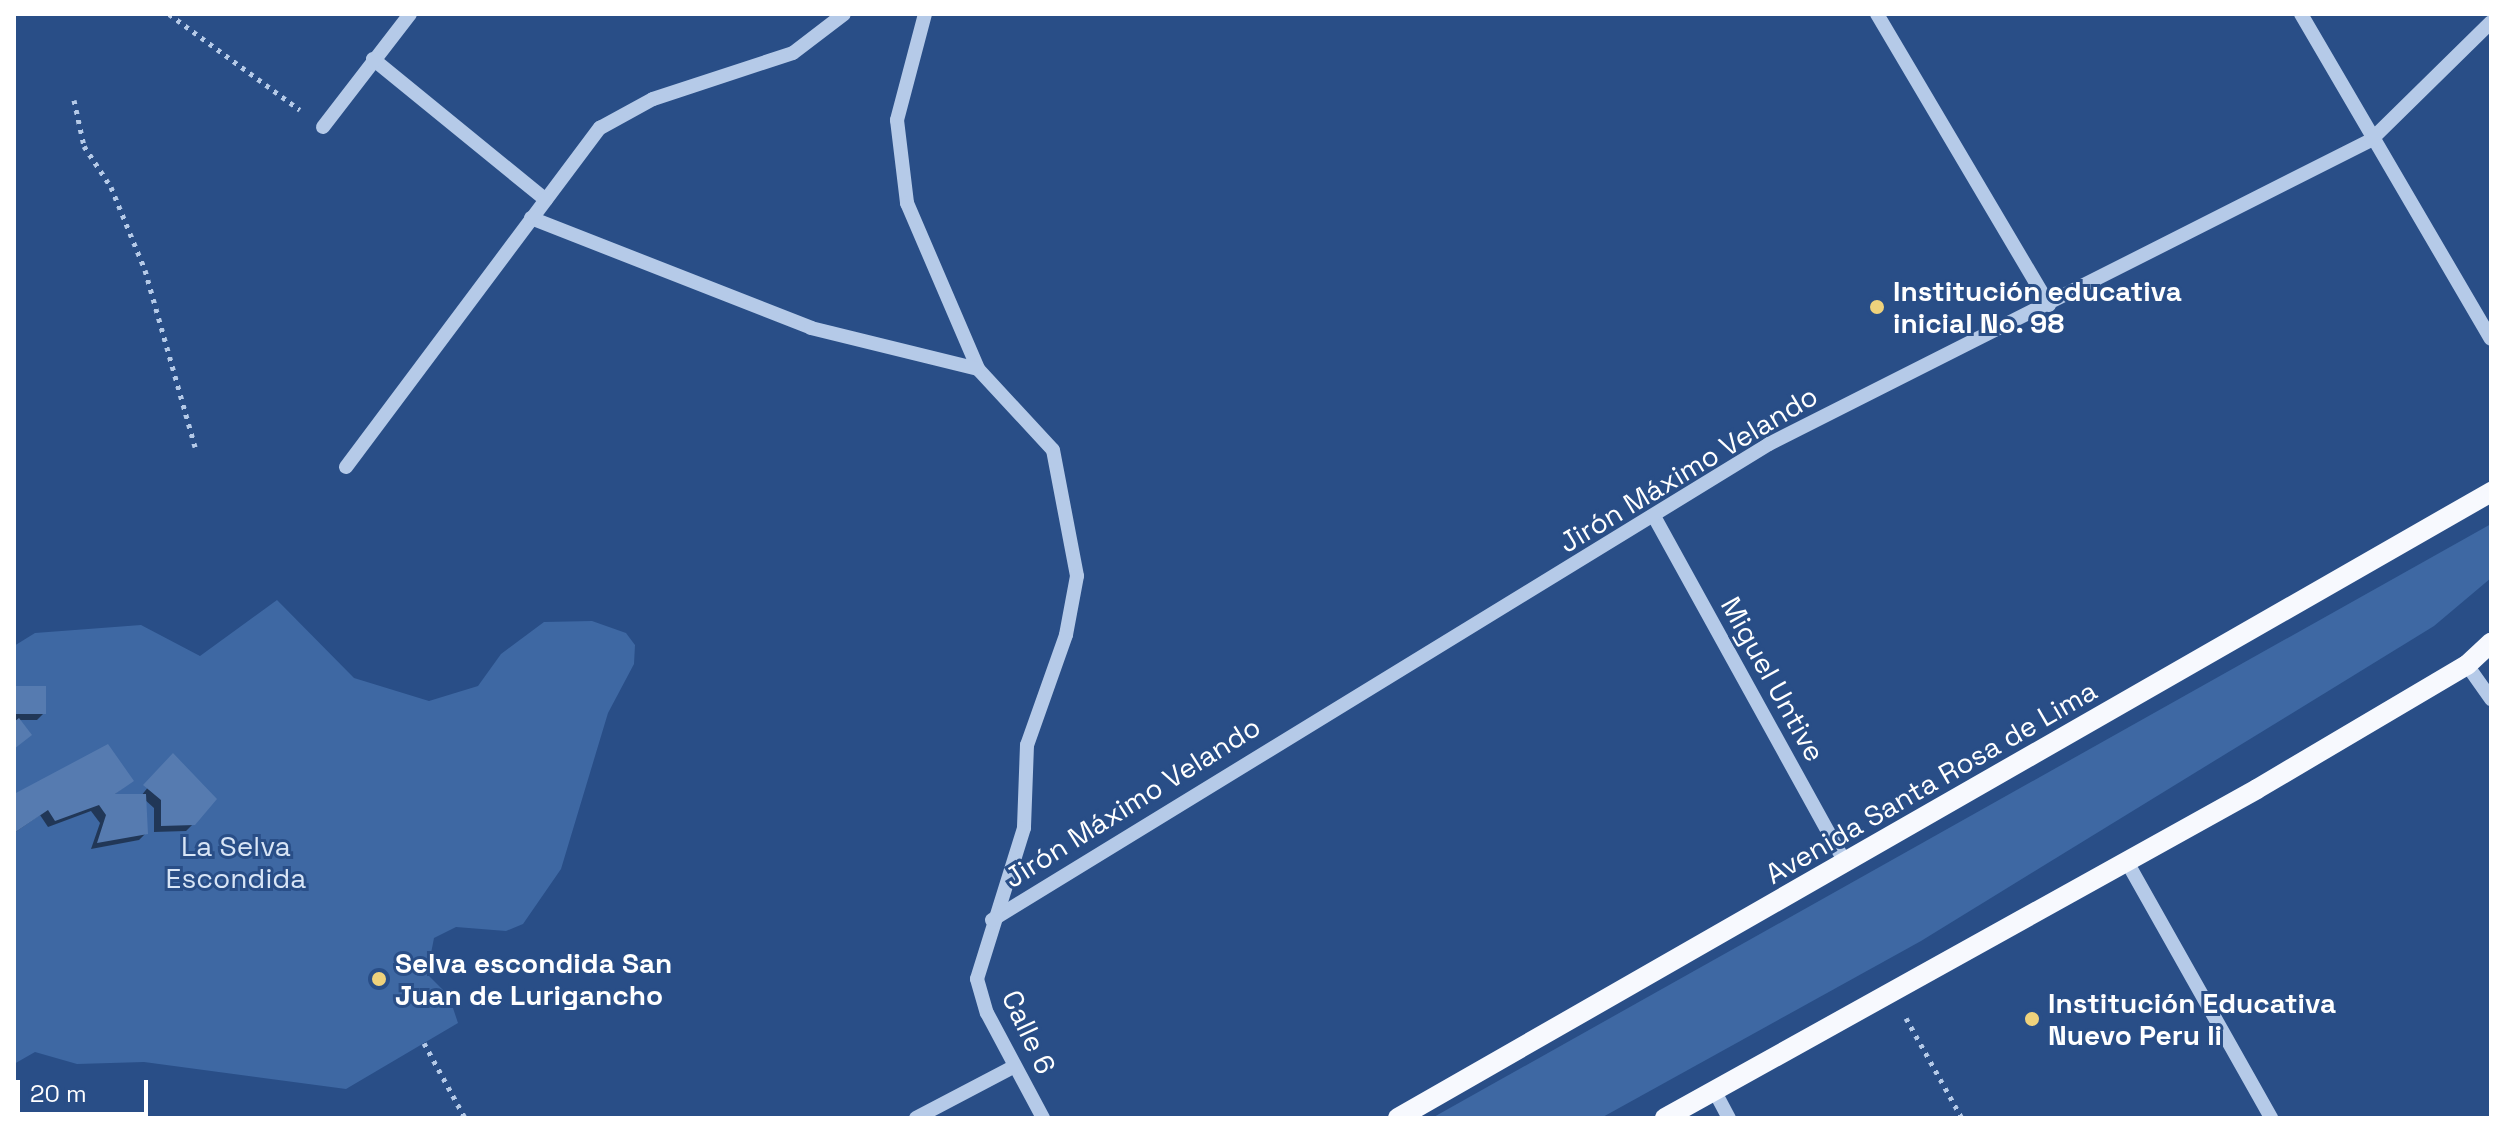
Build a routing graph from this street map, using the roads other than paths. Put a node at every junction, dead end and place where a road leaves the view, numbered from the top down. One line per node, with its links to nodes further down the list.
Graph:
1 (410, 14): 7 (street)
2 (844, 14): 10 (street)
3 (925, 14): 14 (street)
4 (1877, 14): 12 (street)
5 (2301, 14): 9 (street)
6 (2491, 22): 9 (street, Jirón Máximo Velando)
7 (373, 59): 8 (street); 10 (street)
8 (323, 127)
9 (2371, 140): 12 (street, Jirón Máximo Velando); 13 (street)
10 (546, 200): 11 (street)
11 (531, 218): 14 (street); 15 (street)
12 (2049, 305): 17 (street, Jirón Máximo Velando)
13 (2491, 339)
14 (978, 369): 23 (street, Calle 6)
15 (346, 467)
16 (2491, 492): 22 (main road, Avenida Santa Rosa de Lima)
17 (1656, 520): 22 (street, Miguel Untive); 23 (street, Jirón Máximo Velando)
18 (2491, 643): 19 (main road)
19 (2467, 665): 20 (street); 21 (main road)
20 (2491, 699)
21 (2127, 862): 25 (main road); 31 (street)
22 (1845, 863): 28 (main road, Avenida Santa Rosa de Lima)
23 (992, 920): 24 (street, Calle 6)
24 (1013, 1067): 26 (street); 27 (street, Calle 6)
25 (1715, 1092): 29 (main road); 30 (street)
26 (916, 1118)
27 (1043, 1118)
28 (1398, 1118)
29 (1665, 1118)
30 (1729, 1118)
31 (2271, 1118)

